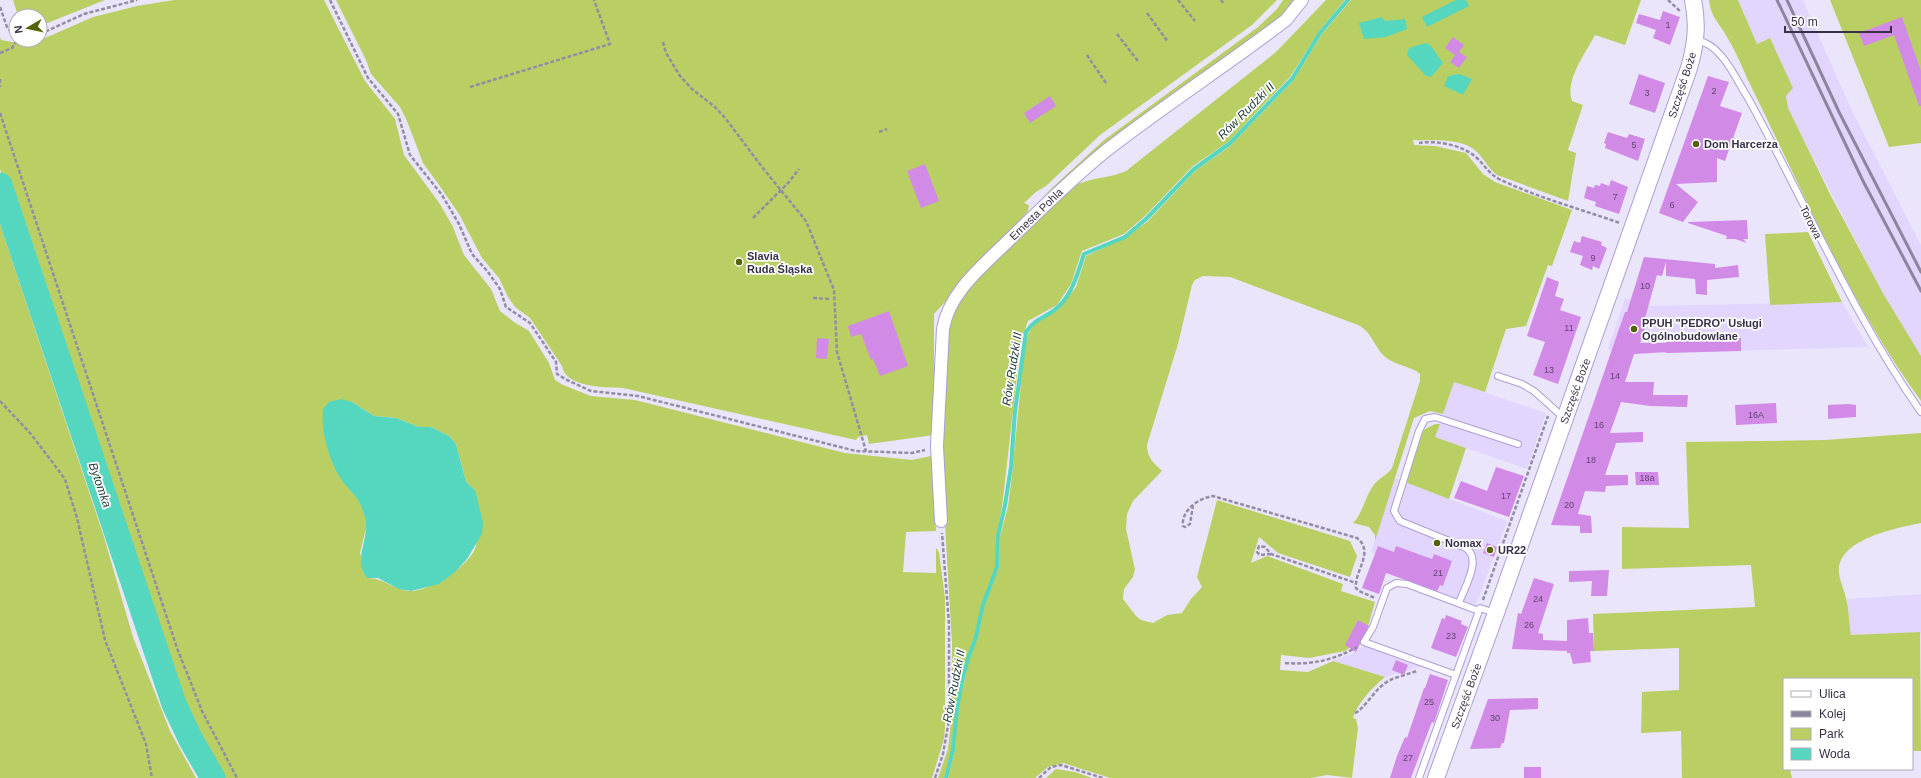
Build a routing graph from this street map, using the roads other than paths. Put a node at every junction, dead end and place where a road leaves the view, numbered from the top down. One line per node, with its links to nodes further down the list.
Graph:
1 (1302, 0): 8 (street, Ernesta Pohla)
2 (1693, 0): 3 (street, Szczęść Boże)
3 (1696, 40): 5 (lane, Torowa); 6 (street, Szczęść Boże)
4 (1498, 376): 6 (lane)
5 (1921, 412)
6 (1566, 419): 11 (street, Szczęść Boże)
7 (1518, 444): 9 (lane)
8 (941, 521)
9 (1459, 603): 10 (lane); 12 (lane)
10 (1479, 611): 11 (lane); 12 (lane)
11 (1496, 614): 14 (street, Szczęść Boże)
12 (1456, 675): 13 (lane)
13 (1419, 778)
14 (1436, 778)

